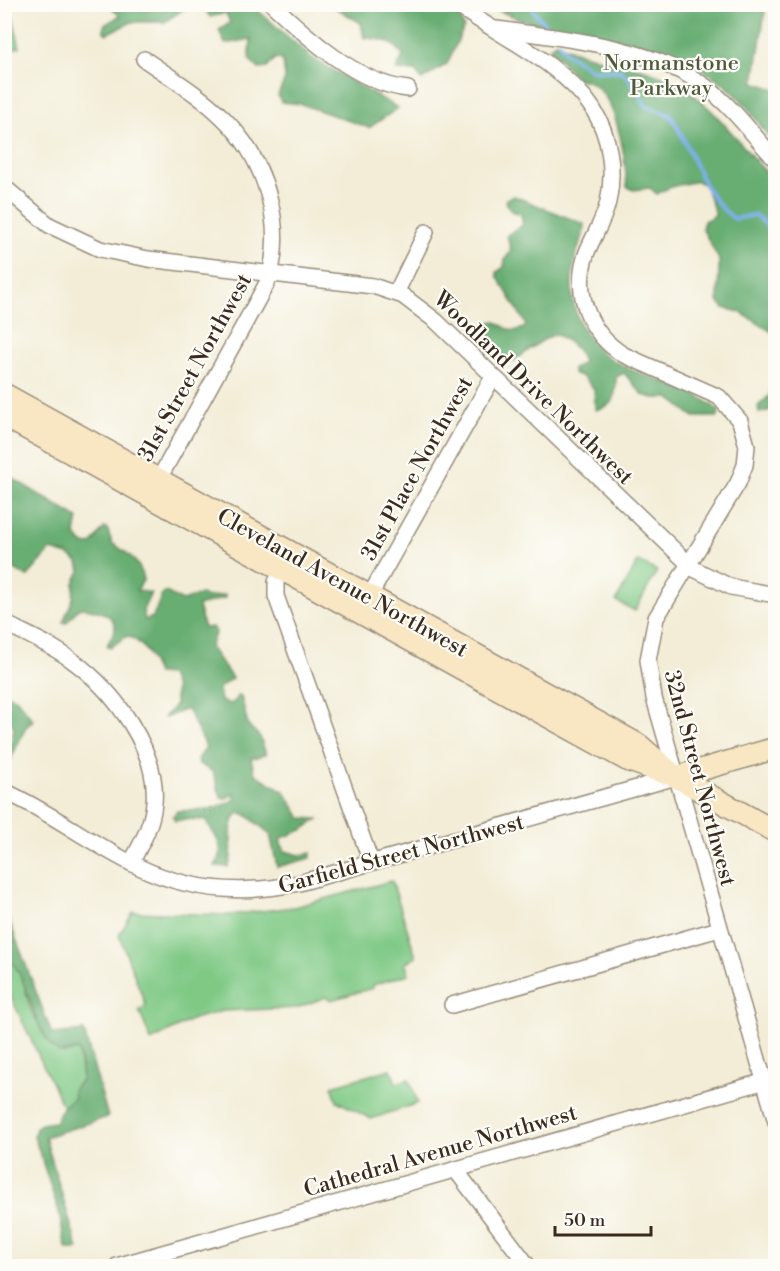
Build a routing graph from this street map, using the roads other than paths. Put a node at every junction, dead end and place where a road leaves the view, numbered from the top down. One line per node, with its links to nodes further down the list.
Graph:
1 (272, 4): 5 (street)
2 (457, 5): 3 (street, 32nd Street Northwest)
3 (493, 28): 6 (street); 15 (street, 32nd Street Northwest)
4 (144, 59): 9 (street, 31st Street Northwest)
5 (408, 89)
6 (776, 160)
7 (4, 187): 9 (street, Woodland Drive Northwest)
8 (426, 232): 10 (street)
9 (271, 273): 10 (street, Woodland Drive Northwest); 13 (street, 31st Street Northwest)
10 (396, 293): 11 (street, Woodland Drive Northwest)
11 (493, 377): 15 (street, Woodland Drive Northwest); 17 (street, 31st Place Northwest)
12 (7, 407): 13 (main road, Cleveland Avenue Northwest)
13 (154, 488): 14 (main road, Cleveland Avenue Northwest)
14 (286, 560): 17 (main road, Cleveland Avenue Northwest); 23 (street)
15 (688, 565): 16 (street, Woodland Drive Northwest); 20 (street, 32nd Street Northwest)
16 (776, 595)
17 (365, 605): 20 (main road, Cleveland Avenue Northwest)
18 (4, 623): 24 (street)
19 (776, 748): 20 (main road, Garfield Street Northwest)
20 (676, 777): 22 (main road, Cleveland Avenue Northwest); 23 (street, Garfield Street Northwest); 25 (street, 32nd Street Northwest)
21 (4, 791): 24 (street, Garfield Street Northwest)
22 (776, 832)
23 (371, 862): 24 (street, Garfield Street Northwest)
24 (131, 863)
25 (718, 929): 26 (street); 27 (street, 32nd Street Northwest)
26 (452, 1005)
27 (770, 1079): 28 (street, 32nd Street Northwest); 29 (street, Cathedral Avenue Northwest)
28 (776, 1122)
29 (455, 1169): 30 (street, Cathedral Avenue Northwest); 31 (street)
30 (117, 1266)
31 (528, 1266)

